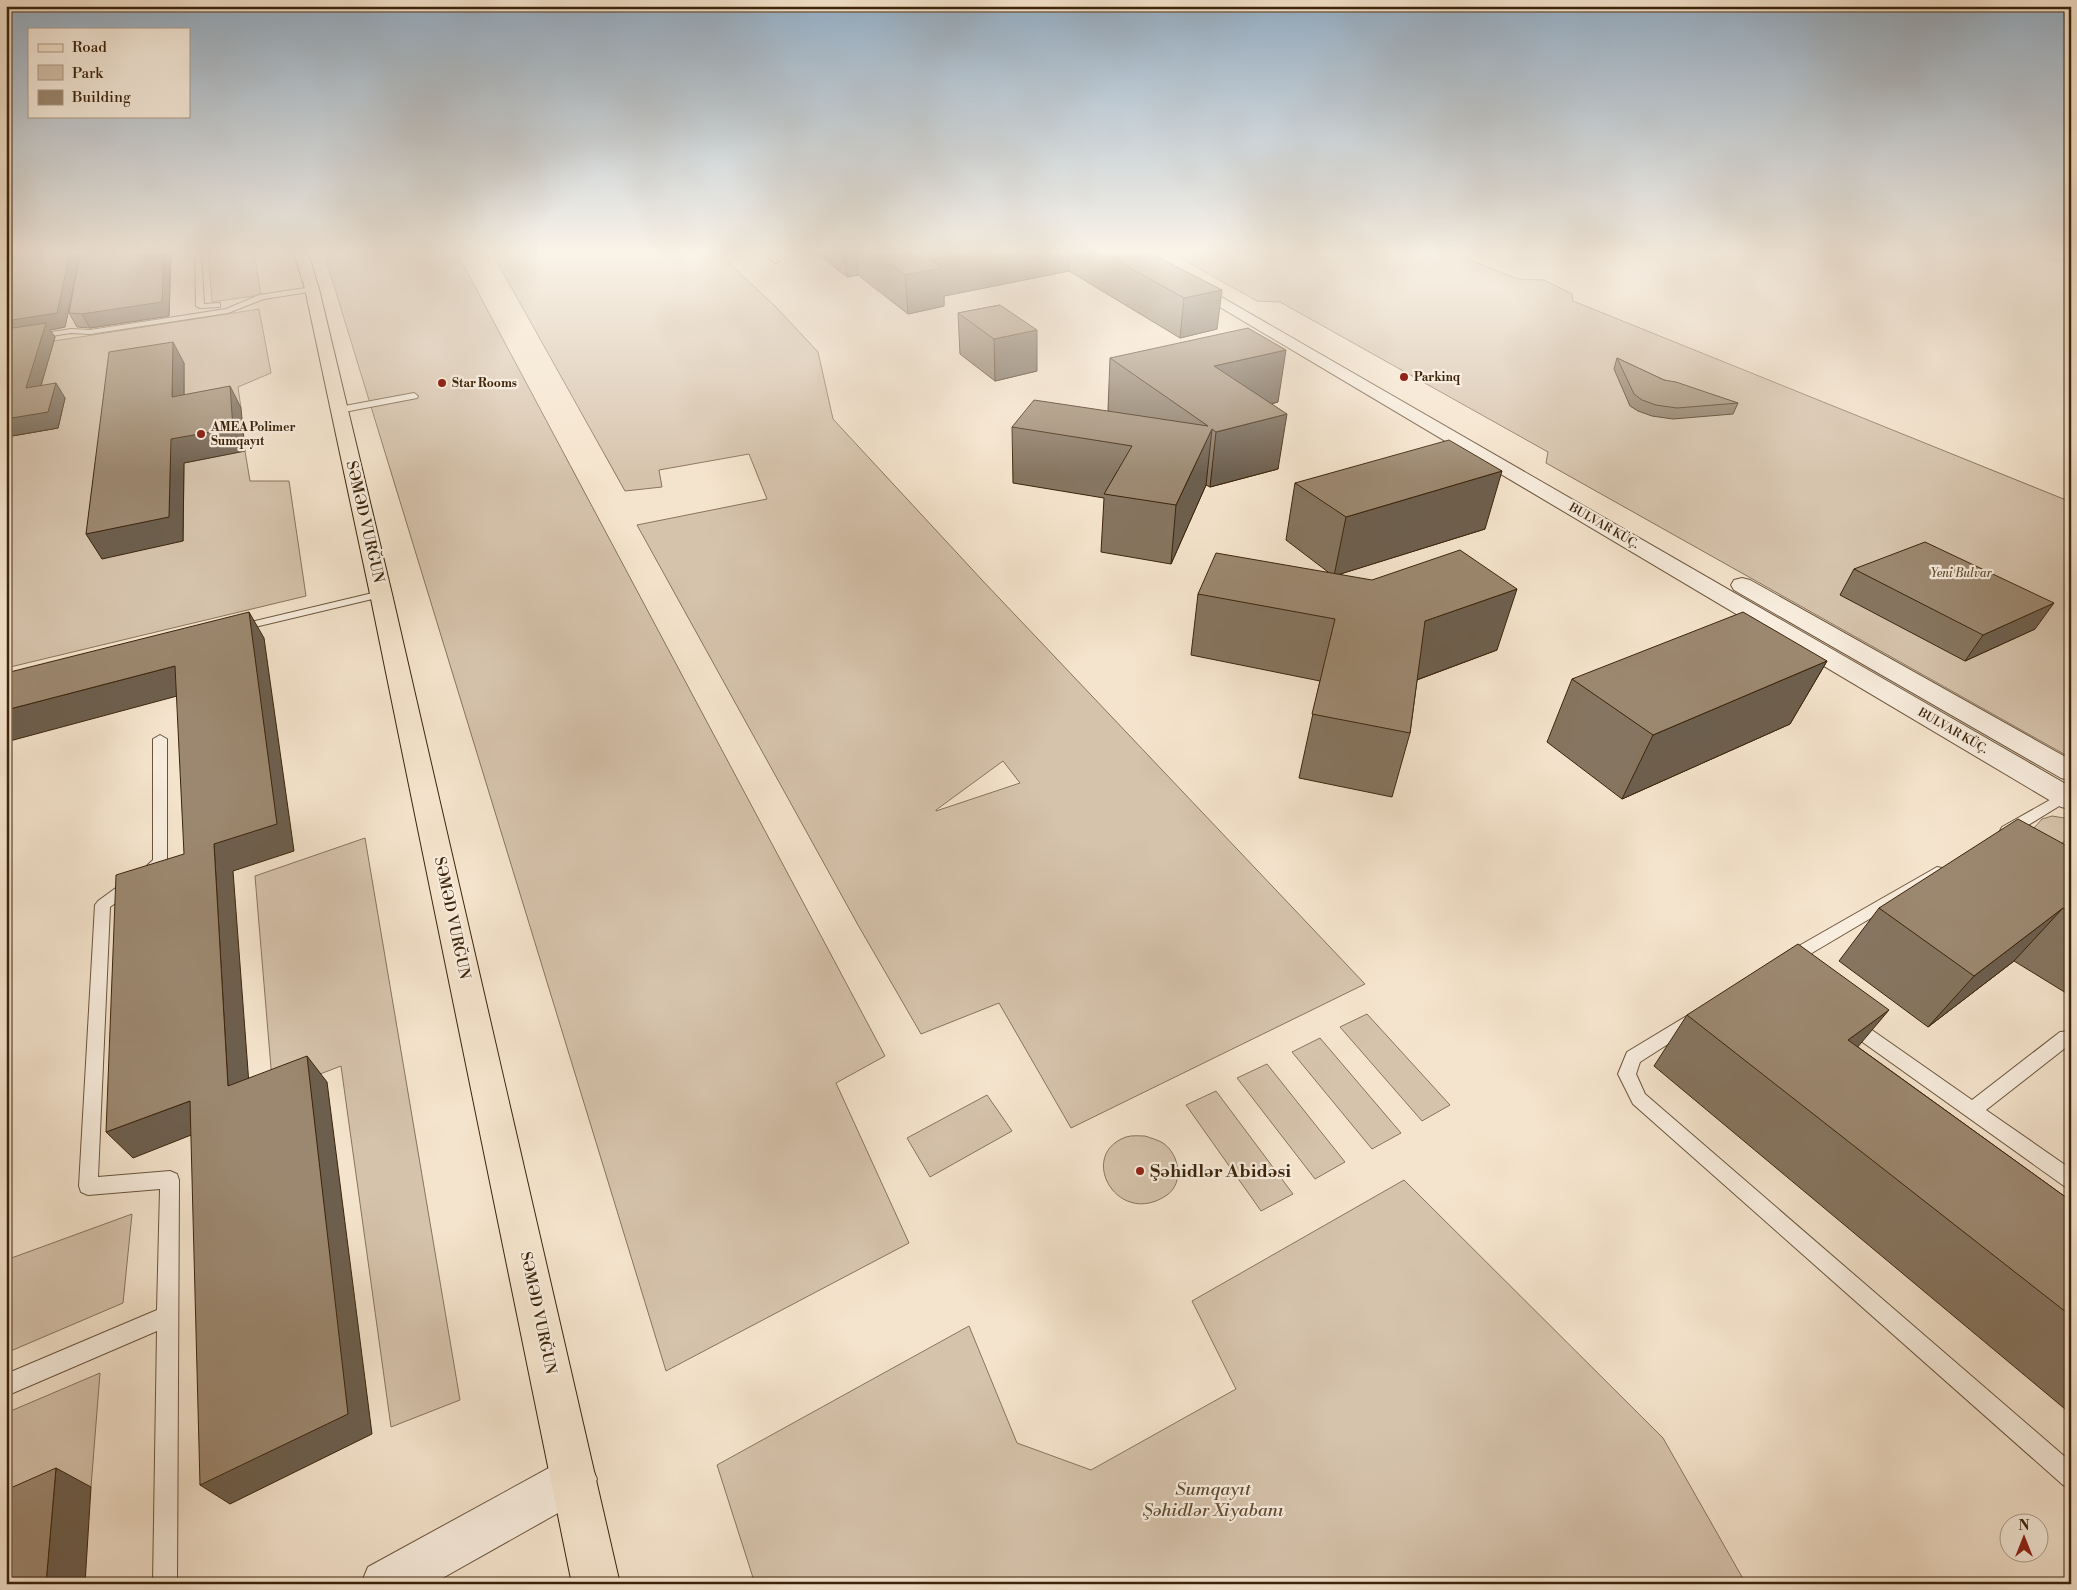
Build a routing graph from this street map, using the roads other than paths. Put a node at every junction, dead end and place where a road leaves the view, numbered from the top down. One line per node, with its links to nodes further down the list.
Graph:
1 (72, 327): 6 (lane)
2 (122, 327): 6 (lane)
3 (321, 327): 9 (main road, SƏMƏD VURĞUN)
4 (1274, 327): 11 (street, BULVAR KÜÇ.)
5 (1280, 327): 10 (street, BULVAR KÜÇ.)
6 (71, 331): 7 (lane)
7 (6, 341)
8 (414, 396): 9 (lane)
9 (339, 410): 12 (main road, SƏMƏD VURĞUN)
10 (1509, 452): 11 (street); 15 (street, BULVAR KÜÇ.)
11 (1489, 458): 16 (street, BULVAR KÜÇ.)
12 (381, 594): 13 (lane); 28 (main road, SƏMƏD VURĞUN)
13 (227, 631)
14 (160, 739): 25 (lane)
15 (2071, 772)
16 (2068, 799): 17 (lane)
17 (2020, 842)
18 (1952, 863): 19 (lane)
19 (1772, 969)
20 (1706, 1010): 27 (lane)
21 (1836, 1014): 23 (lane)
22 (2071, 1038): 23 (lane)
23 (1972, 1110): 24 (lane)
24 (2071, 1180)
25 (167, 1316): 26 (lane); 29 (lane)
26 (6, 1385)
27 (2071, 1477)
28 (574, 1479): 30 (street); 31 (main road, SƏMƏD VURĞUN)
29 (165, 1584)
30 (385, 1584)
31 (596, 1584)

